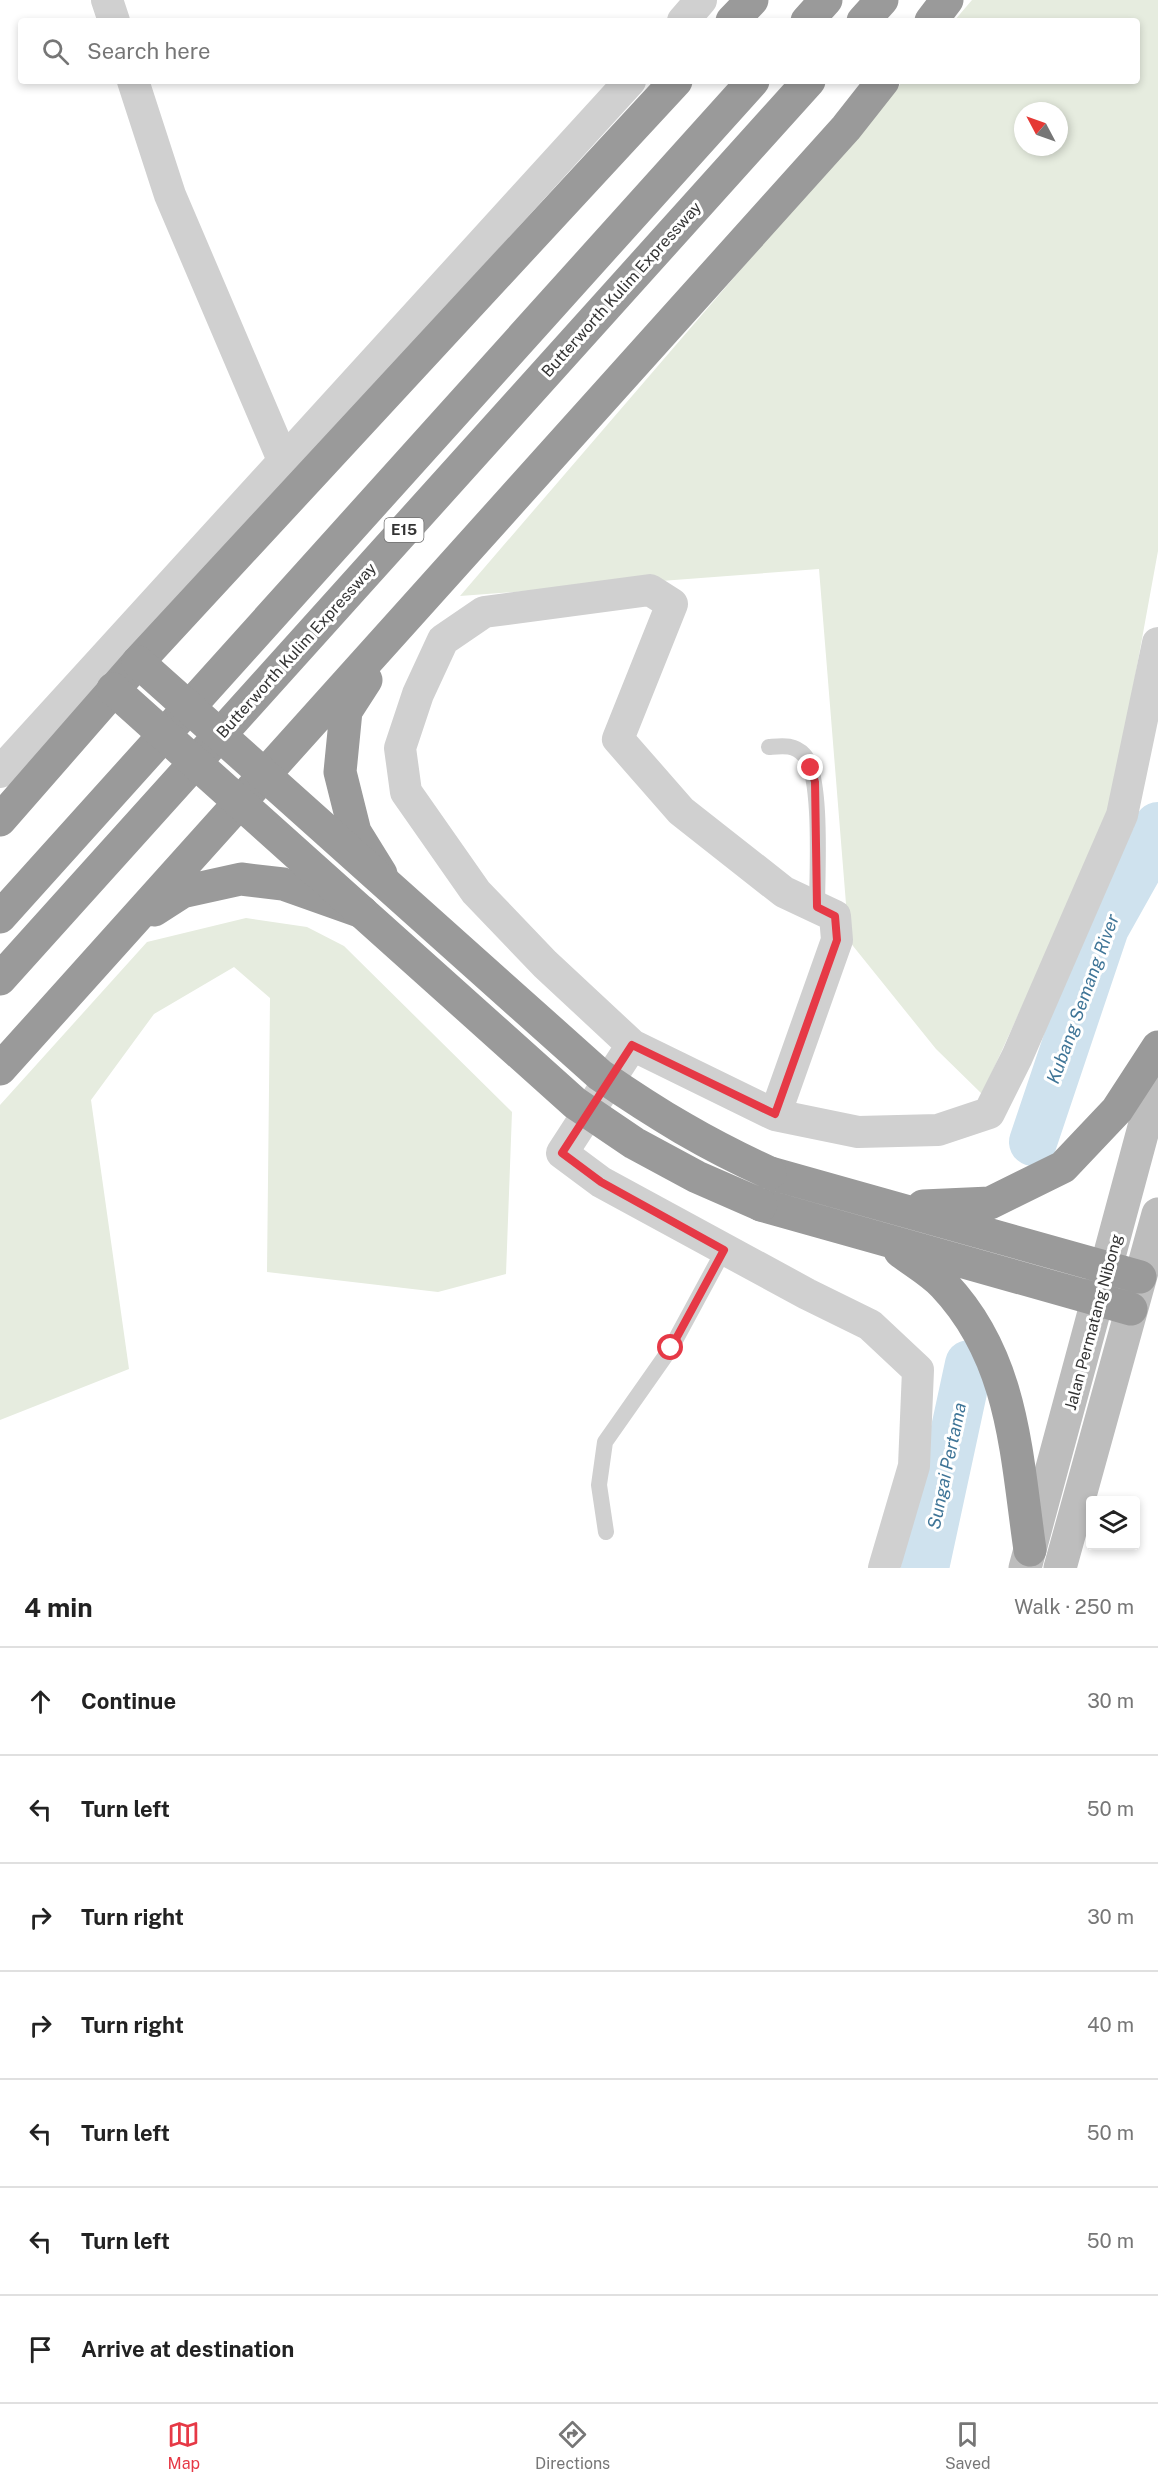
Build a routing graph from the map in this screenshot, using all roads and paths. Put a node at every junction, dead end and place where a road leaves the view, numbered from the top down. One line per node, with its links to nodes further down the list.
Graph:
1 (107, 0): 7 (street)
2 (701, 0): 8 (street)
3 (752, 0): 9 (highway)
4 (826, 0): 10 (highway)
5 (882, 0): 11 (highway)
6 (947, 0): 12 (highway)
7 (113, 18)
8 (685, 18)
9 (735, 18)
10 (810, 18)
11 (866, 18)
12 (933, 18)
13 (134, 84): 19 (street)
14 (627, 84): 19 (street)
15 (673, 84): 22 (highway)
16 (750, 84): 32 (highway, E15)
17 (806, 84): 34 (highway, Butterworth Kulim Expressway / E15)
18 (881, 84): 20 (highway)
19 (283, 460): 25 (street)
20 (418, 601): 26 (highway); 29 (highway, bridge)
21 (1158, 643): 39 (street)
22 (138, 662): 23 (highway); 26 (highway, bridge)
23 (113, 689): 27 (highway, bridge); 28 (highway)
24 (769, 747): 30 (lane)
25 (0, 772)
26 (265, 775): 27 (highway); 29 (highway, bridge)
27 (240, 802): 31 (highway, bridge); 33 (highway)
28 (0, 820)
29 (387, 885): 40 (highway, bridge)
30 (817, 907): 35 (street); 39 (street)
31 (362, 912): 33 (highway); 42 (highway, bridge)
32 (0, 918)
33 (130, 925): 37 (highway)
34 (0, 979)
35 (632, 1045): 39 (street); 43 (street)
36 (1158, 1047): 40 (highway)
37 (0, 1069)
38 (1158, 1075): 45 (main road, Jalan Permatang Nibong)
39 (775, 1114)
40 (894, 1208): 45 (highway)
41 (1158, 1214): 44 (main road, Jalan Permatang Nibong)
42 (884, 1240): 46 (highway); 49 (highway)
43 (724, 1250): 48 (lane); 50 (street)
44 (1148, 1260): 45 (highway); 47 (main road, Jalan Permatang Nibong)
45 (1108, 1268): 46 (main road, Jalan Permatang Nibong)
46 (1098, 1300): 47 (highway); 49 (main road, Jalan Permatang Nibong)
47 (1131, 1309): 51 (main road, Jalan Permatang Nibong)
48 (606, 1532)
49 (1027, 1559)
50 (884, 1568)
51 (1060, 1568)

